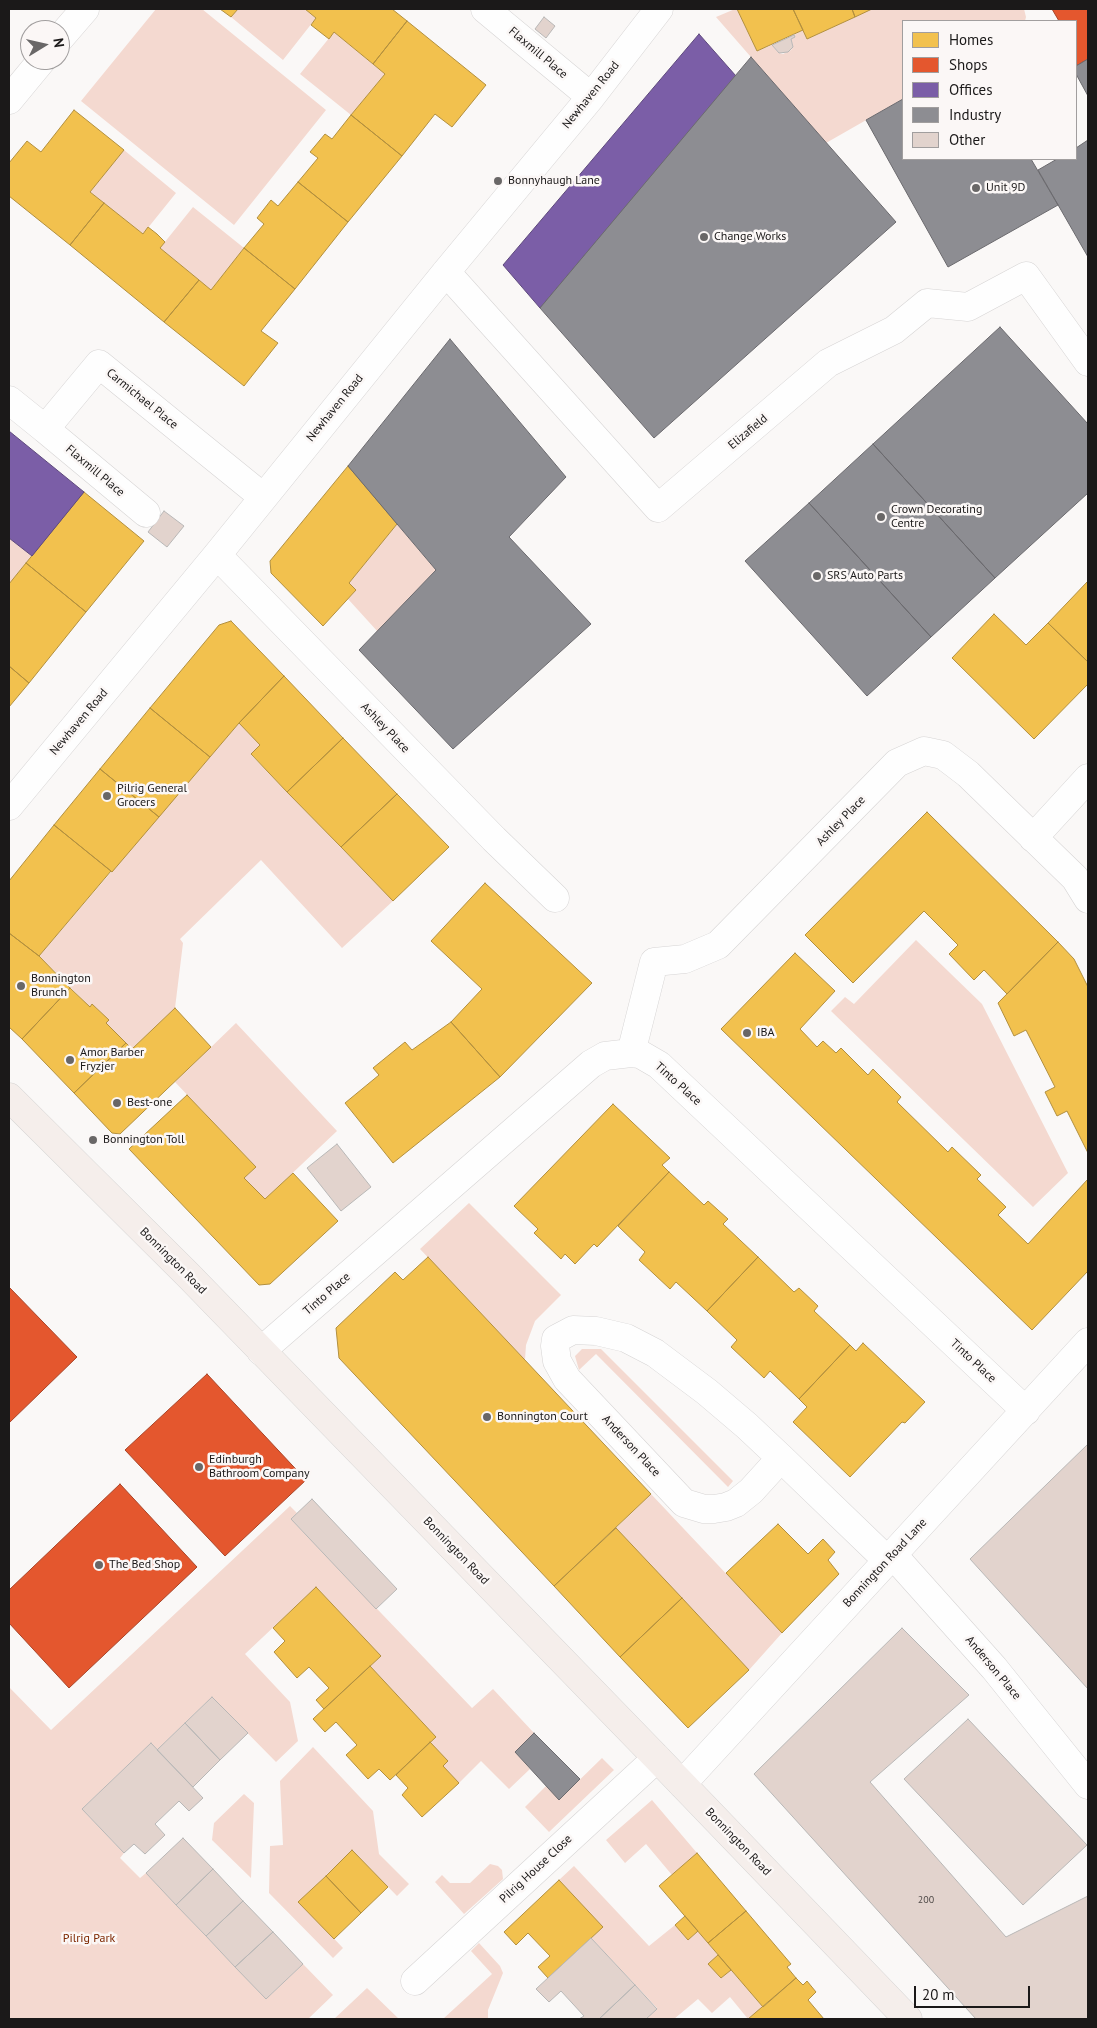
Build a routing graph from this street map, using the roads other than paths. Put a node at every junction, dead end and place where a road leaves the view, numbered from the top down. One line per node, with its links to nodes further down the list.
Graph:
1 (85, 9): 4 (street)
2 (485, 9): 6 (street, Flaxmill Place)
3 (659, 9): 6 (street, Newhaven Road)
4 (70, 26)
5 (34, 70): 7 (street)
6 (591, 97): 8 (street, Newhaven Road)
7 (9, 100)
8 (446, 272): 9 (street, Elizafield); 12 (street, Newhaven Road)
9 (1088, 362)
10 (9, 400): 11 (street)
11 (45, 429): 12 (street, Carmichael Place); 13 (street, Flaxmill Place)
12 (263, 497): 14 (street, Newhaven Road)
13 (146, 513)
14 (217, 556): 16 (street, Newhaven Road); 18 (street, Ashley Place)
15 (1088, 778): 17 (street)
16 (9, 806)
17 (1033, 838): 19 (street, Ashley Place); 20 (street, Ashley Place)
18 (555, 898)
19 (1088, 899)
20 (632, 1053): 23 (street, Tinto Place); 24 (street, Tinto Place)
21 (9, 1097): 23 (main road, Bonnington Road)
22 (1088, 1342): 24 (street, Bonnington Road Lane)
23 (261, 1351): 27 (main road, Bonnington Road)
24 (1026, 1411): 26 (street, Bonnington Road Lane)
25 (781, 1458): 25 (street, Anderson Place); 26 (street, Anderson Place)
26 (890, 1558): 28 (street, Bonnington Road Lane); 29 (street, Anderson Place)
27 (657, 1758): 28 (main road, Bonnington Road); 30 (street, Pilrig House Close)
28 (682, 1784): 31 (main road, Bonnington Road)
29 (1088, 1785)
30 (415, 1981)
31 (898, 2016)

